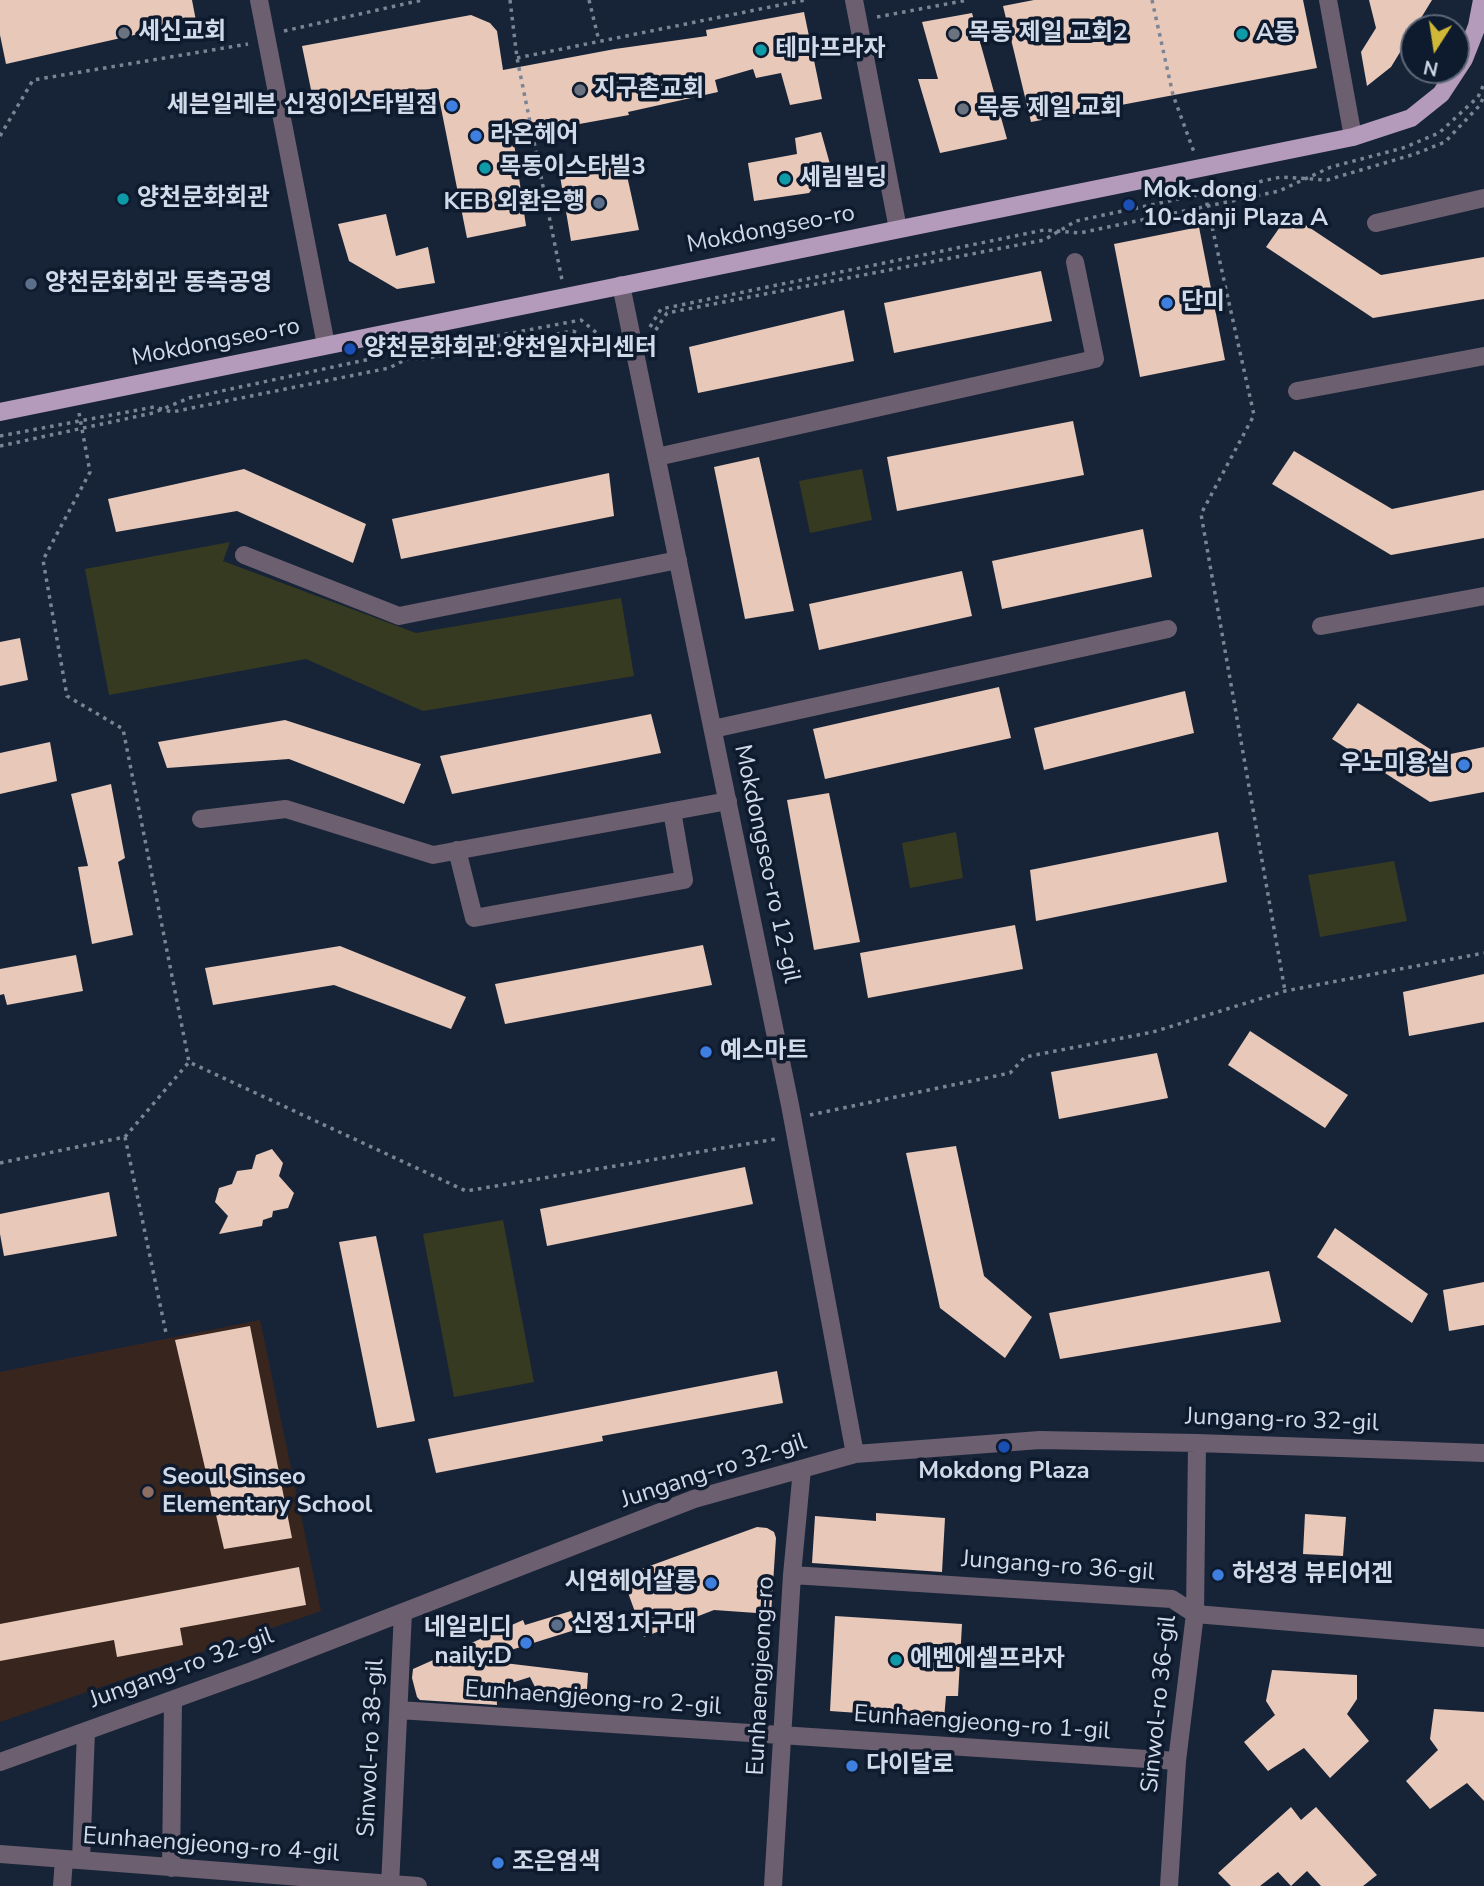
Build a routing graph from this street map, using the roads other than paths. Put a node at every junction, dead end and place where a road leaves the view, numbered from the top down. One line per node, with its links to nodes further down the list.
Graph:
1 (259, 0): 11 (street)
2 (854, 0): 8 (street)
3 (1328, 0): 5 (street)
4 (1482, 0): 5 (main road, Mokdongseo-ro)
5 (1353, 137): 8 (main road, Mokdongseo-ro)
6 (1484, 198): 7 (street)
7 (1376, 223)
8 (898, 229): 10 (main road, Mokdongseo-ro)
9 (1075, 262): 15 (street)
10 (621, 285): 11 (main road, Mokdongseo-ro); 15 (street, Mokdongseo-ro 12-gil)
11 (326, 345): 14 (main road, Mokdongseo-ro)
12 (1484, 356): 13 (street)
13 (1297, 391)
14 (0, 412)
15 (657, 457): 17 (street, Mokdongseo-ro 12-gil)
16 (244, 555): 17 (street)
17 (678, 560): 21 (street, Mokdongseo-ro 12-gil)
18 (1484, 596): 19 (street)
19 (1321, 626)
20 (1168, 629): 21 (street)
21 (713, 729): 22 (street, Mokdongseo-ro 12-gil)
22 (728, 801): 23 (street); 28 (street, Mokdongseo-ro 12-gil)
23 (672, 811): 25 (street); 25 (street)
24 (201, 819): 25 (street)
25 (457, 850)
26 (1197, 1443): 27 (street, Jungang-ro 32-gil); 28 (street, Jungang-ro 32-gil); 32 (street, Sinwol-ro 36-gil)
27 (1484, 1453)
28 (855, 1454): 29 (street, Jungang-ro 32-gil)
29 (802, 1469): 30 (street, Eunhaengjeong-ro); 31 (street, Jungang-ro 32-gil)
30 (792, 1575): 32 (street, Jungang-ro 36-gil); 37 (street, Eunhaengjeong-ro)
31 (403, 1612): 34 (street, Jungang-ro 32-gil); 35 (street, Sinwol-ro 38-gil)
32 (1195, 1614): 33 (street, Jungang-ro 36-gil); 38 (street, Sinwol-ro 36-gil)
33 (1484, 1638)
34 (173, 1700): 36 (street, Jungang-ro 32-gil); 42 (street)
35 (399, 1710): 37 (street, Eunhaengjeong-ro 2-gil); 43 (street, Sinwol-ro 38-gil)
36 (86, 1731): 39 (street, Jungang-ro 32-gil); 41 (street)
37 (783, 1736): 38 (street, Eunhaengjeong-ro 1-gil); 46 (street, Eunhaengjeong-ro)
38 (1177, 1761): 47 (street, Sinwol-ro 36-gil)
39 (0, 1762)
40 (0, 1854): 41 (street, Eunhaengjeong-ro 4-gil)
41 (72, 1860): 42 (street, Eunhaengjeong-ro 4-gil); 44 (street)
42 (171, 1868): 43 (street, Eunhaengjeong-ro 4-gil)
43 (391, 1885): 45 (street, Eunhaengjeong-ro 4-gil)
44 (62, 1886)
45 (418, 1886)
46 (773, 1886)
47 (1169, 1886)

